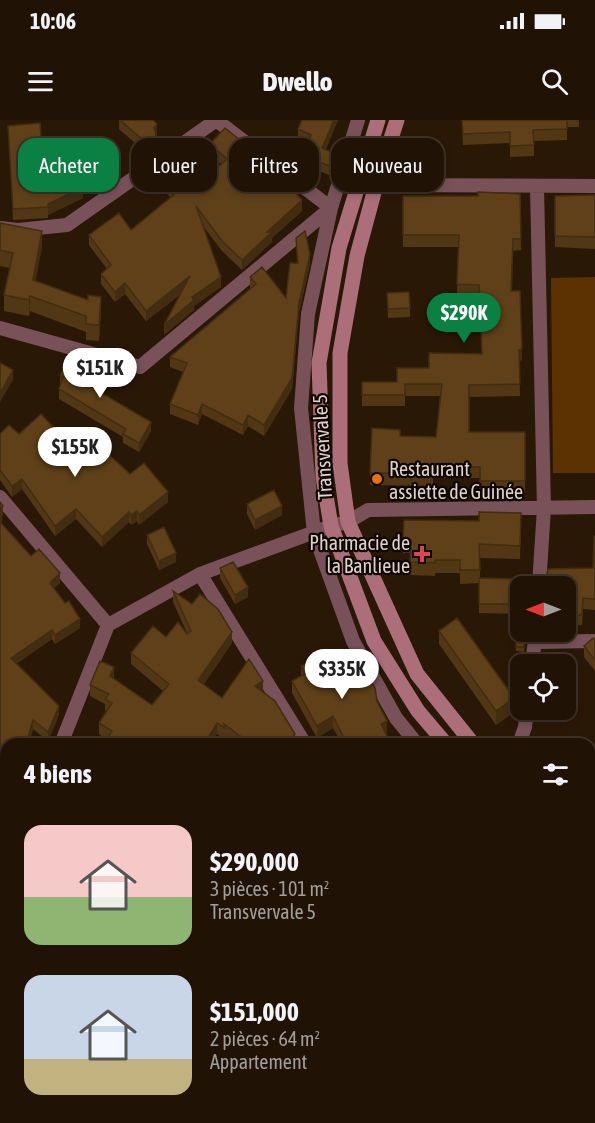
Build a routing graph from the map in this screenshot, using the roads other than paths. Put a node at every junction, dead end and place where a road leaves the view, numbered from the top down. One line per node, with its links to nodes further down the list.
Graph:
1 (358, 120): 10 (street, Transvervale 5)
2 (378, 120): 17 (main road, Transvervale 5)
3 (397, 120): 5 (main road, Transvervale 5)
4 (216, 121): 10 (street); 11 (street)
5 (391, 138)
6 (444, 186): 8 (street)
7 (595, 186): 8 (street)
8 (537, 187): 15 (street)
9 (374, 192): 16 (main road, Transvervale 5)
10 (331, 208): 12 (street); 18 (street, Transvervale 5)
11 (0, 228)
12 (0, 328)
13 (0, 497): 21 (street)
14 (595, 507): 15 (street)
15 (544, 508): 16 (street); 20 (street)
16 (348, 522): 17 (street); 29 (main road, Transvervale 5)
17 (331, 526): 18 (street); 28 (main road, Transvervale 5)
18 (314, 533): 19 (street); 27 (street, Transvervale 5)
19 (200, 574): 21 (street); 26 (street)
20 (539, 576)
21 (108, 624): 25 (street)
22 (576, 640): 23 (street)
23 (595, 641)
24 (526, 720): 30 (street)
25 (63, 738)
26 (301, 738)
27 (412, 738)
28 (441, 738)
29 (467, 738)
30 (521, 738)

